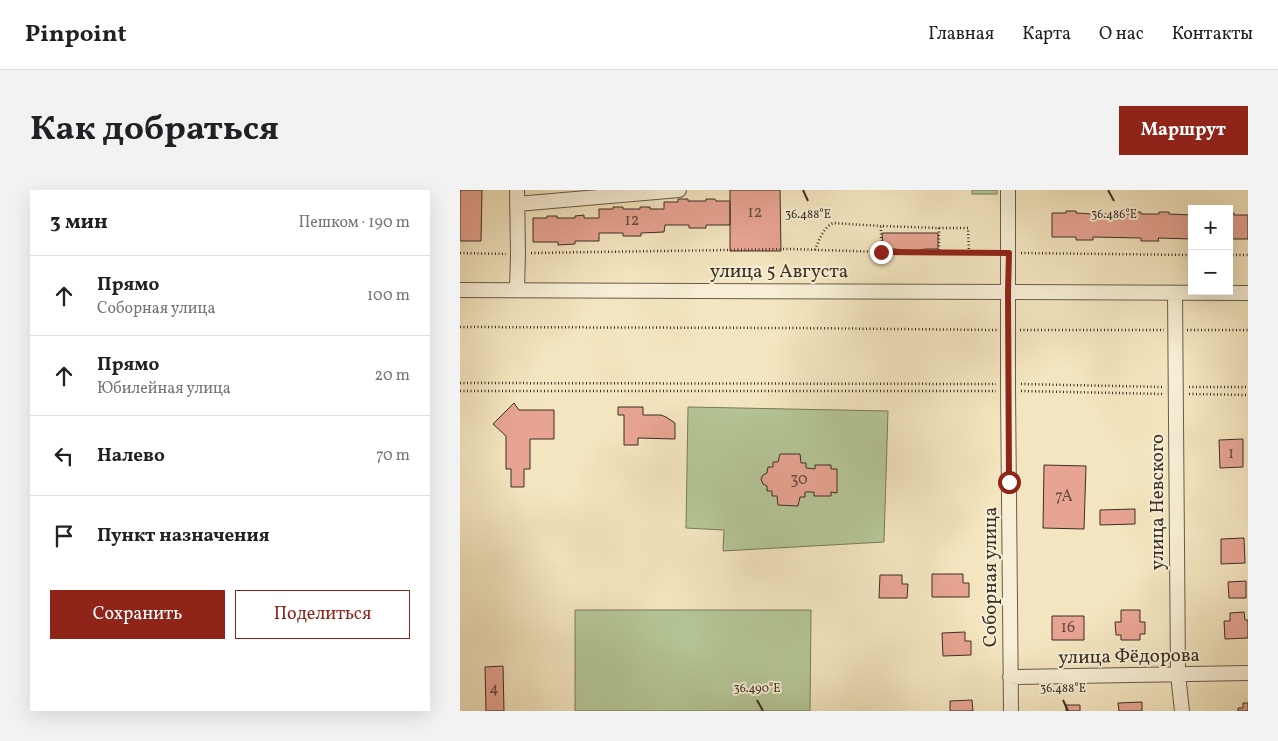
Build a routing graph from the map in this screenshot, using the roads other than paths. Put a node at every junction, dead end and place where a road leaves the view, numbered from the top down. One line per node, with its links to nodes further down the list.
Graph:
1 (679, 190): 3 (street)
2 (1008, 190): 6 (street, Соборная улица)
3 (517, 197): 5 (street)
4 (460, 290): 5 (street, улица 5 Августа)
5 (516, 290): 6 (street, улица 5 Августа)
6 (1008, 292): 7 (street, улица 5 Августа); 11 (street, Соборная улица)
7 (1175, 293): 8 (street, улица 5 Августа); 10 (street, улица Невского)
8 (1248, 293)
9 (1248, 673): 10 (street, улица Фёдорова)
10 (1178, 674): 11 (street, улица Фёдорова); 13 (street, улица Невского)
11 (1010, 677): 12 (street, Соборная улица)
12 (1011, 711)
13 (1182, 711)

